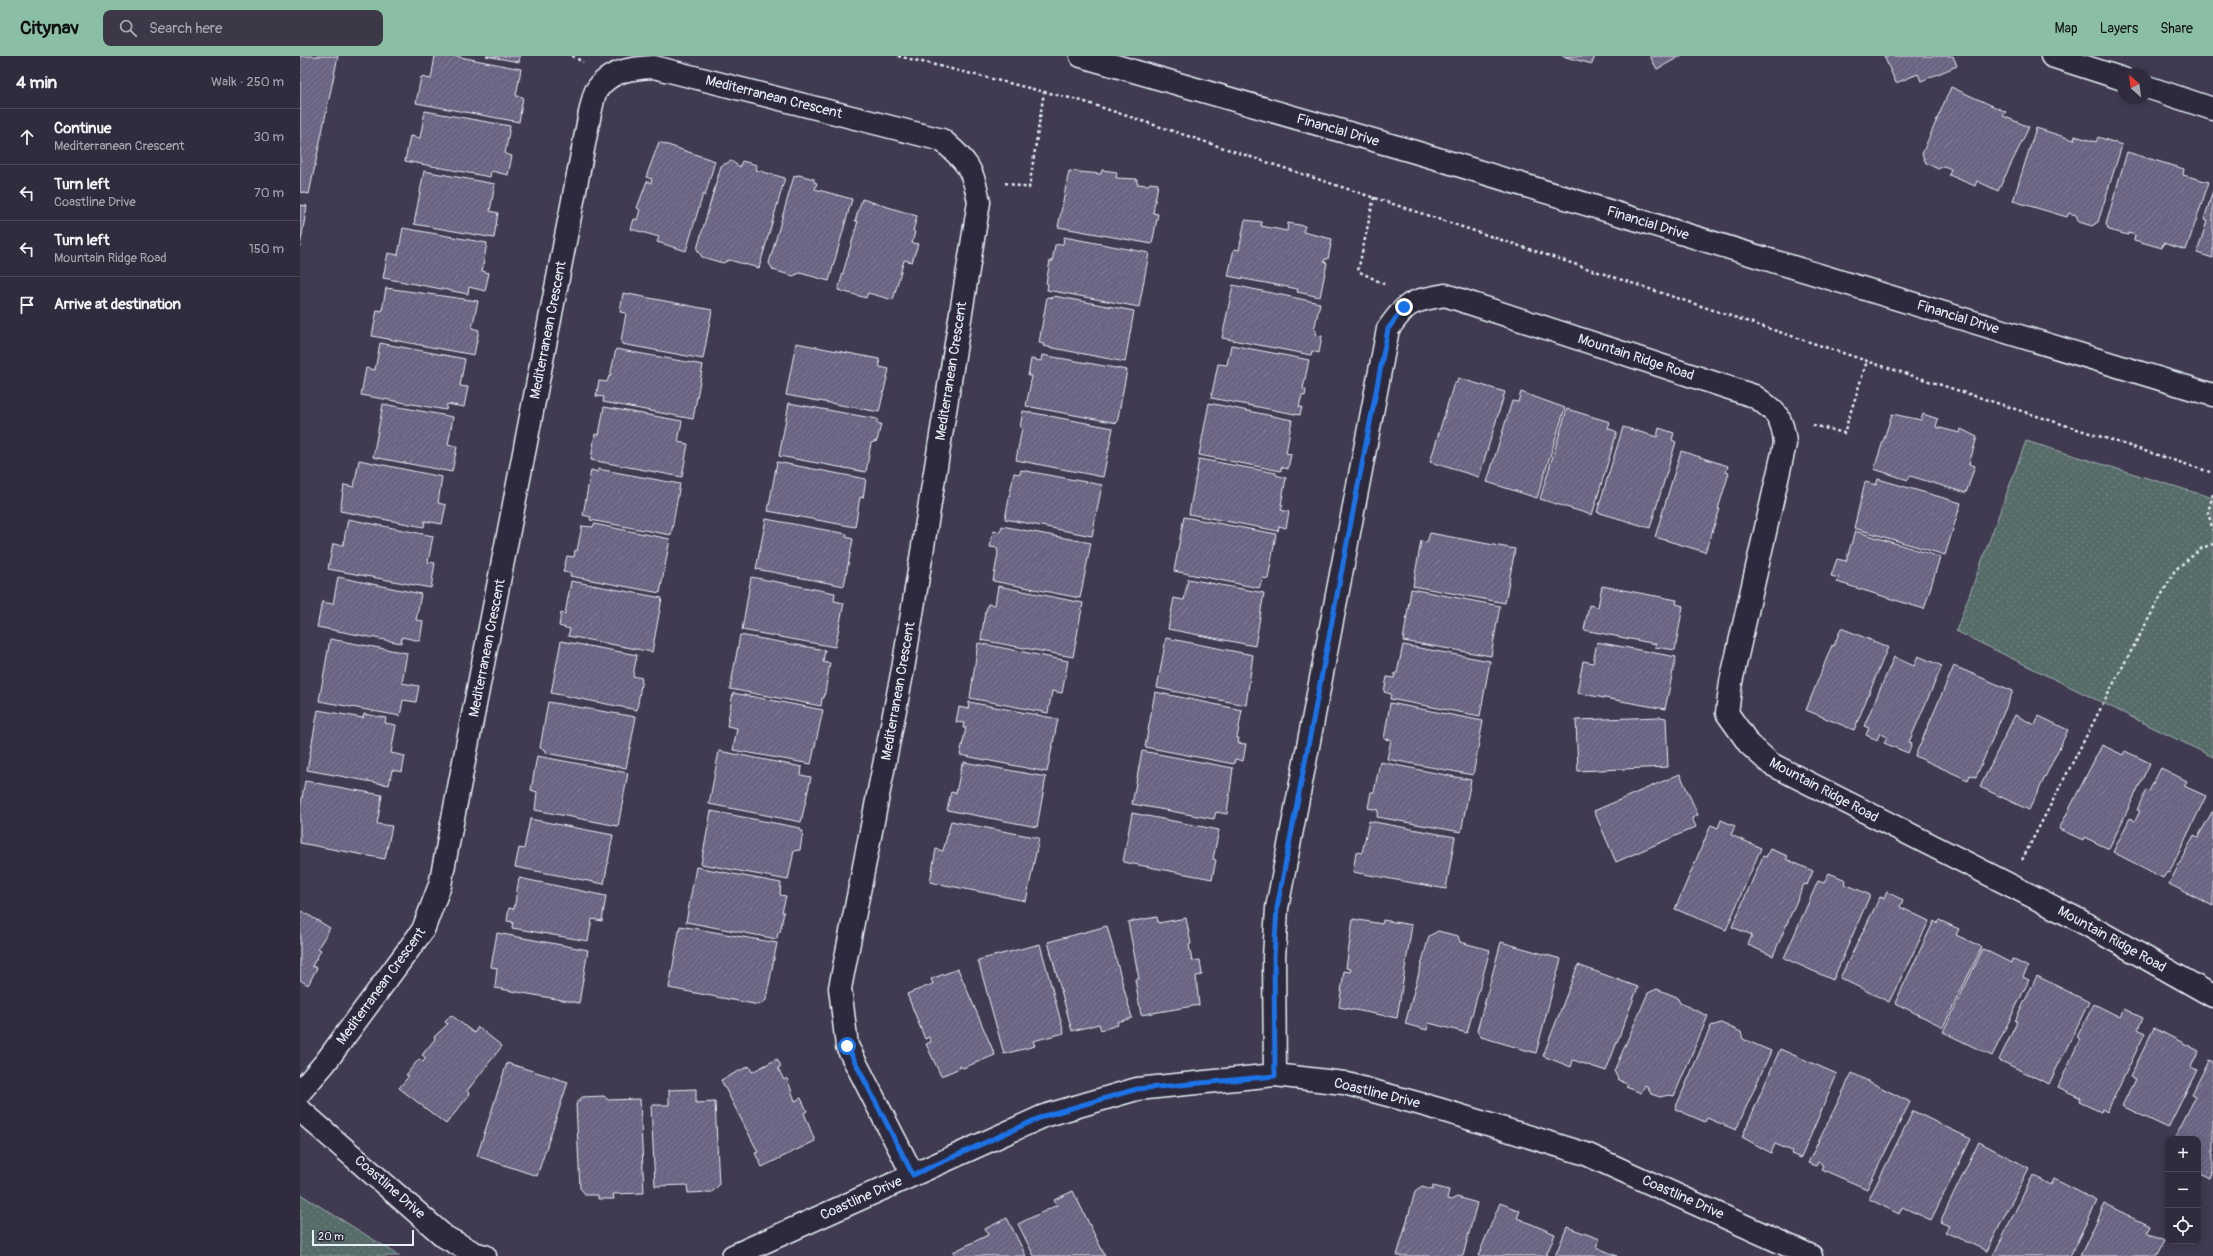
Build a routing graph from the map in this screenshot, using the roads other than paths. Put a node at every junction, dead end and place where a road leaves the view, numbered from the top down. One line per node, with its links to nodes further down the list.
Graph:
1 (1082, 56): 6 (street, Financial Drive)
2 (2052, 56): 3 (street)
3 (2117, 78)
4 (2153, 89): 5 (street)
5 (2213, 109)
6 (2213, 395)
7 (2213, 996): 8 (street, Mountain Ridge Road)
8 (1275, 1076): 11 (street, Coastline Drive); 14 (street, Coastline Drive)
9 (300, 1092): 11 (street, Mediterranean Crescent)
10 (300, 1110): 12 (street, Coastline Drive)
11 (913, 1175): 13 (street, Coastline Drive)
12 (485, 1256)
13 (733, 1256)
14 (1811, 1256)

